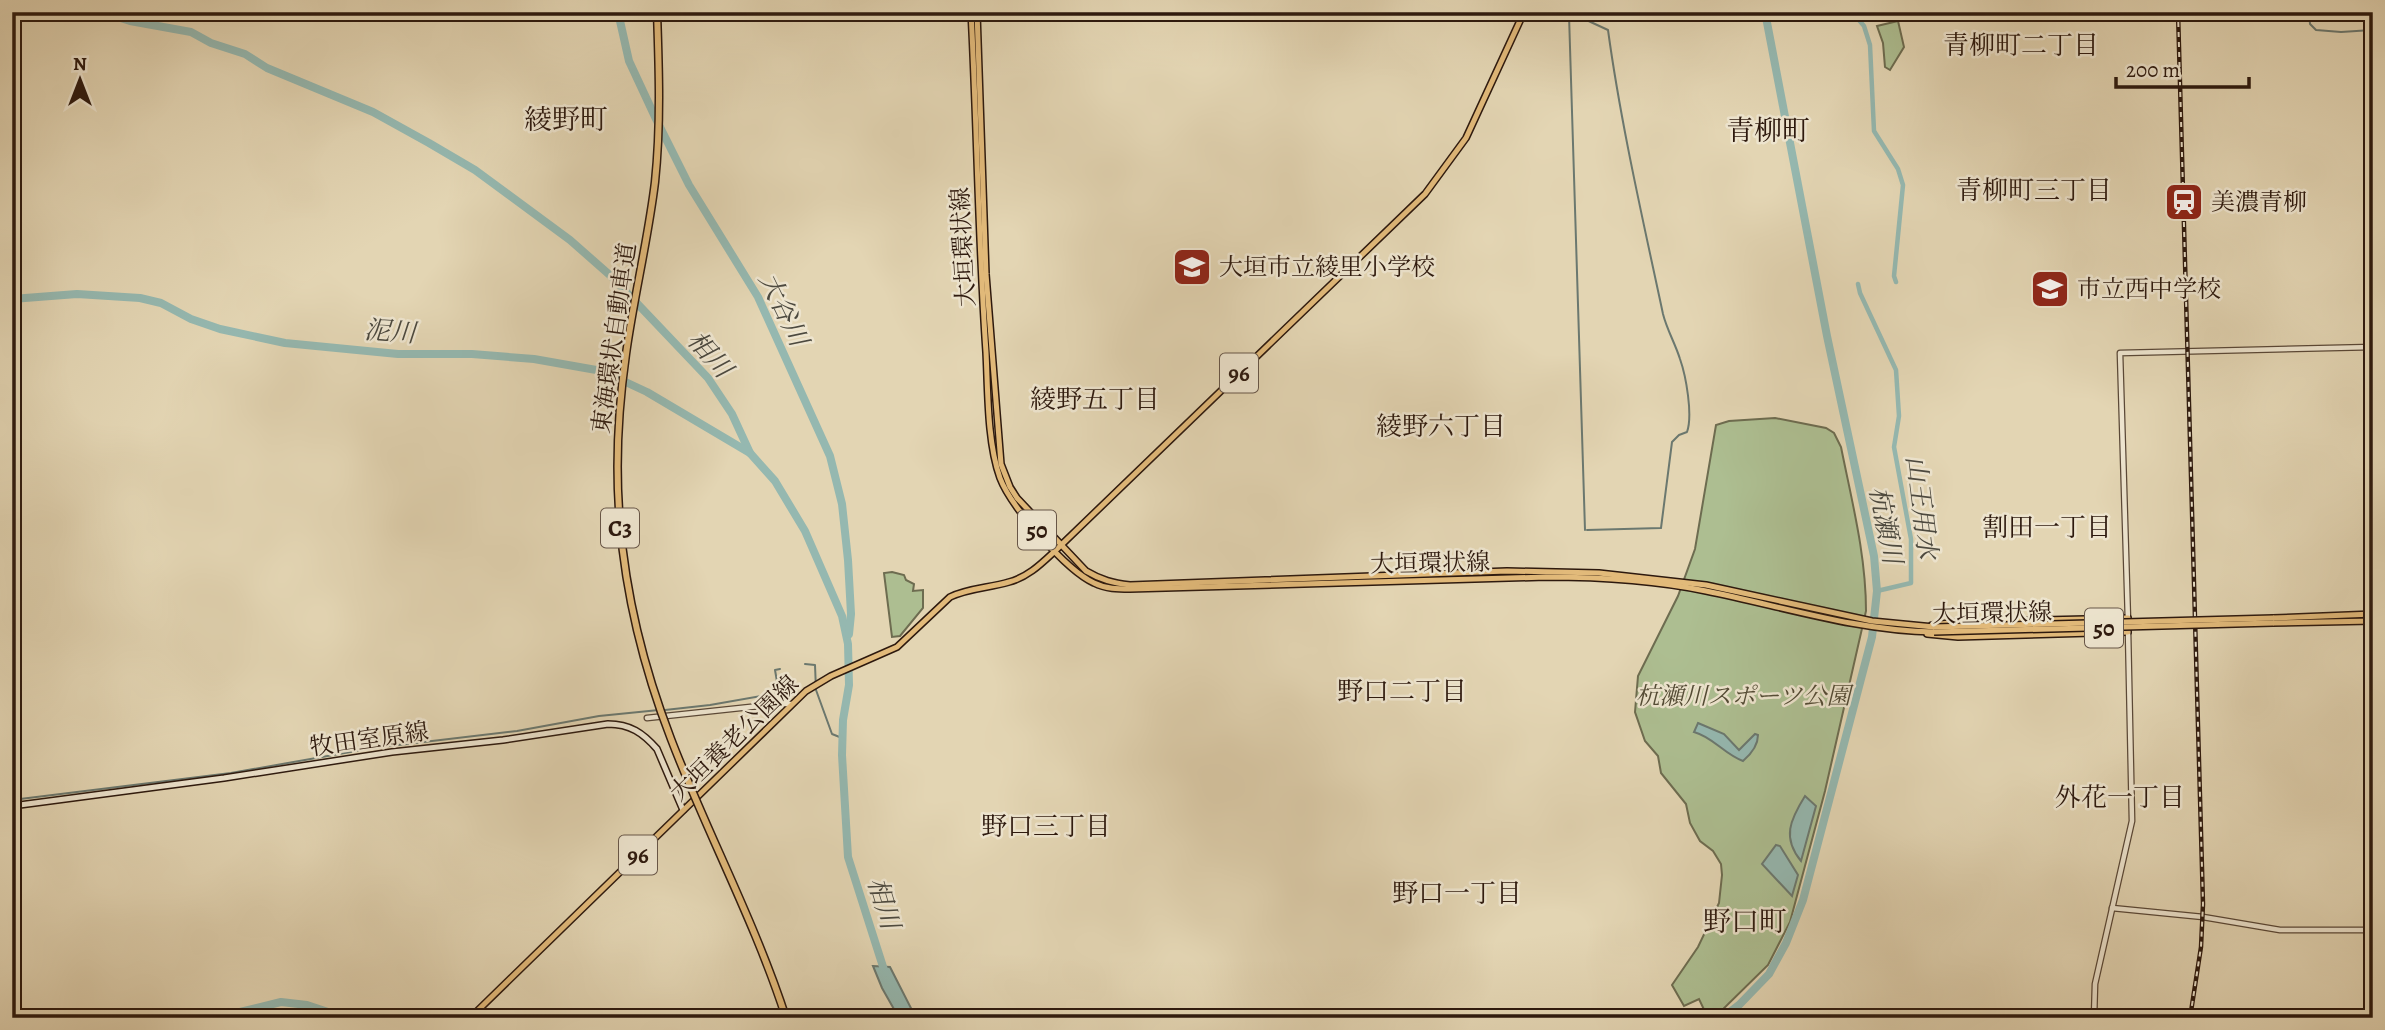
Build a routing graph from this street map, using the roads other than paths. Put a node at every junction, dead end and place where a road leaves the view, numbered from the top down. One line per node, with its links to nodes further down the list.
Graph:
1 (657, 12): 23 (highway, 東海環状自動車道 / C3, bridge)
2 (971, 12): 7 (main road, 大垣環状線 / 50)
3 (977, 12): 6 (main road, 大垣環状線 / 50)
4 (1524, 12): 6 (main road, 大垣養老公園線 / 96)
5 (2373, 347): 10 (street)
6 (1061, 545): 7 (main road, 大垣養老公園線 / 96); 8 (main road, 大垣環状線 / 50)
7 (1055, 551): 8 (main road, 大垣環状線 / 50); 15 (main road, 大垣養老公園線 / 96)
8 (1546, 574): 13 (main road, 大垣環状線 / 50)
9 (2373, 614): 11 (main road, 大垣環状線 / 50)
10 (2128, 618): 13 (main road, 50, bridge); 14 (street)
11 (2273, 621): 12 (main road, 大垣環状線 / 50); 13 (main road, 大垣環状線 / 50, bridge)
12 (2373, 621)
13 (1934, 630): 14 (main road, 50, bridge)
14 (2128, 632): 19 (street)
15 (792, 704): 16 (street); 18 (main road, 大垣養老公園線 / 96)
16 (647, 719)
17 (12, 806): 18 (main road, 牧田室原線)
18 (684, 810): 22 (main road, 大垣養老公園線 / 96)
19 (2112, 908): 20 (street); 21 (street)
20 (2373, 930)
21 (2094, 1015): 24 (street)
22 (470, 1018)
23 (786, 1018)
24 (2018, 1018)

